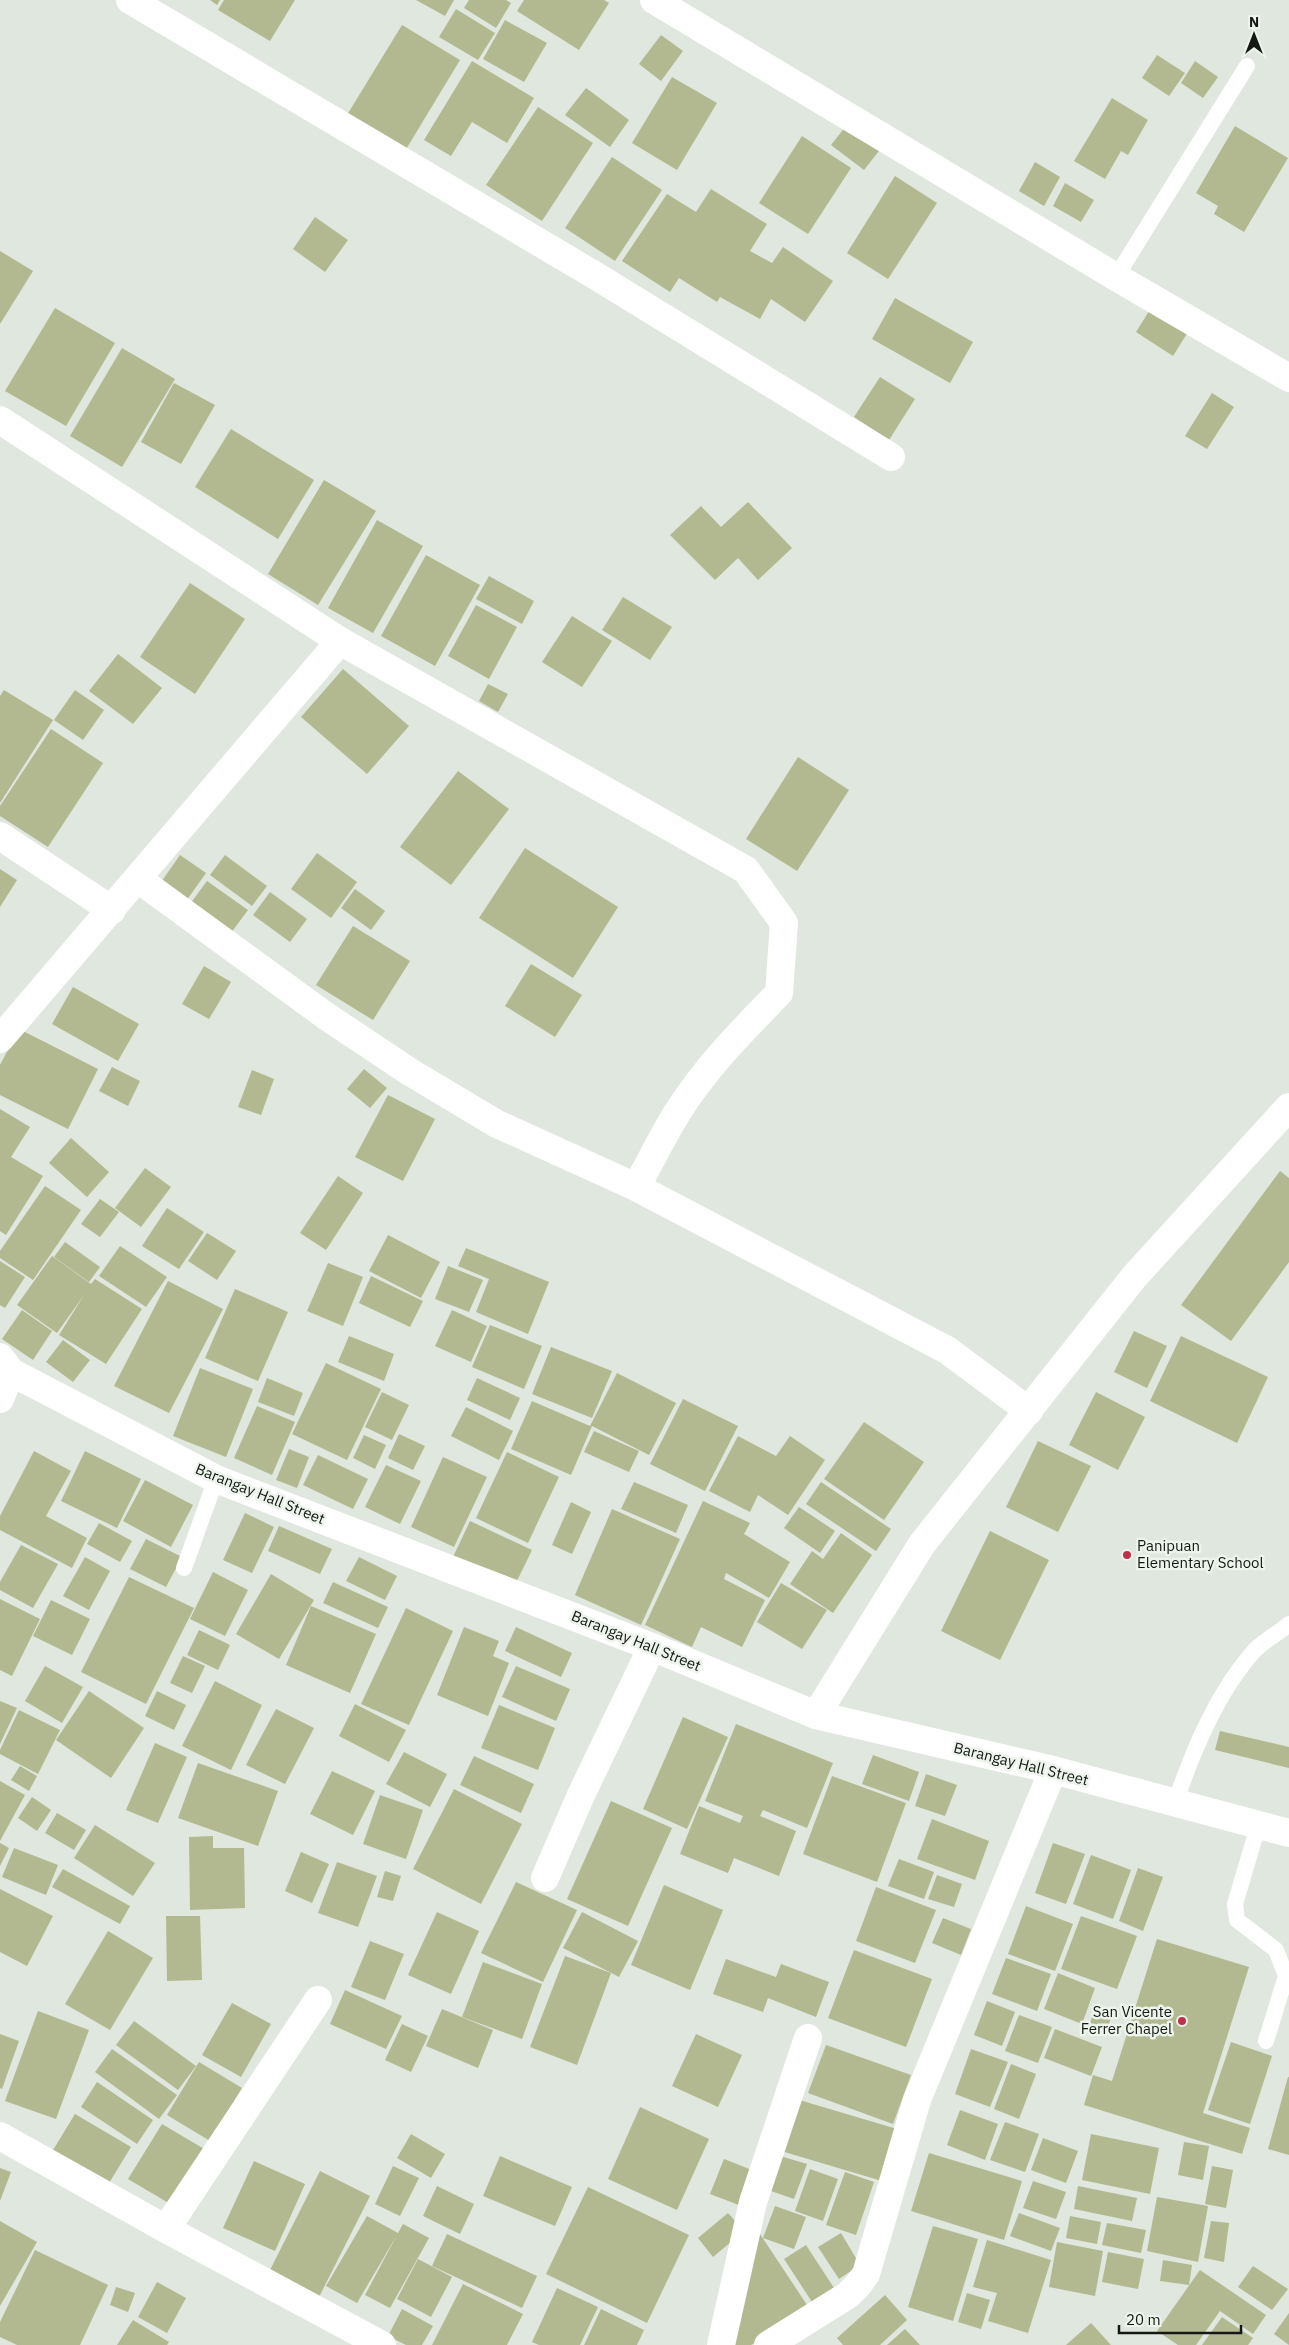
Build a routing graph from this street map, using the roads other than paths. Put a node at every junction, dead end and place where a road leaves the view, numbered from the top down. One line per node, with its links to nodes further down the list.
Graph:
1 (130, 0): 7 (street)
2 (654, 0): 4 (street)
3 (1247, 66): 4 (lane)
4 (1116, 277): 5 (street)
5 (1289, 378)
6 (0, 420): 8 (street)
7 (891, 457)
8 (340, 641): 10 (street); 14 (street)
9 (0, 836): 11 (street)
10 (138, 879): 11 (street); 14 (street)
11 (112, 910): 12 (street)
12 (0, 1039)
13 (1289, 1107): 17 (street)
14 (636, 1187): 17 (street)
15 (6, 1365): 16 (street); 18 (street, Barangay Hall Street)
16 (0, 1399)
17 (1029, 1411): 22 (street)
18 (216, 1479): 19 (lane); 21 (street, Barangay Hall Street)
19 (184, 1568)
20 (1289, 1624): 24 (lane)
21 (652, 1646): 22 (street, Barangay Hall Street); 27 (street)
22 (816, 1715): 23 (street, Barangay Hall Street)
23 (1053, 1770): 24 (street, Barangay Hall Street); 35 (street)
24 (1175, 1804): 25 (street, Barangay Hall Street)
25 (1258, 1823): 26 (street, Barangay Hall Street); 30 (lane)
26 (1289, 1832)
27 (545, 1878)
28 (318, 2000): 32 (street)
29 (808, 2038): 34 (street)
30 (1266, 2041)
31 (0, 2136): 32 (street)
32 (166, 2229): 33 (street)
33 (382, 2345)
34 (721, 2345)
35 (768, 2345)

